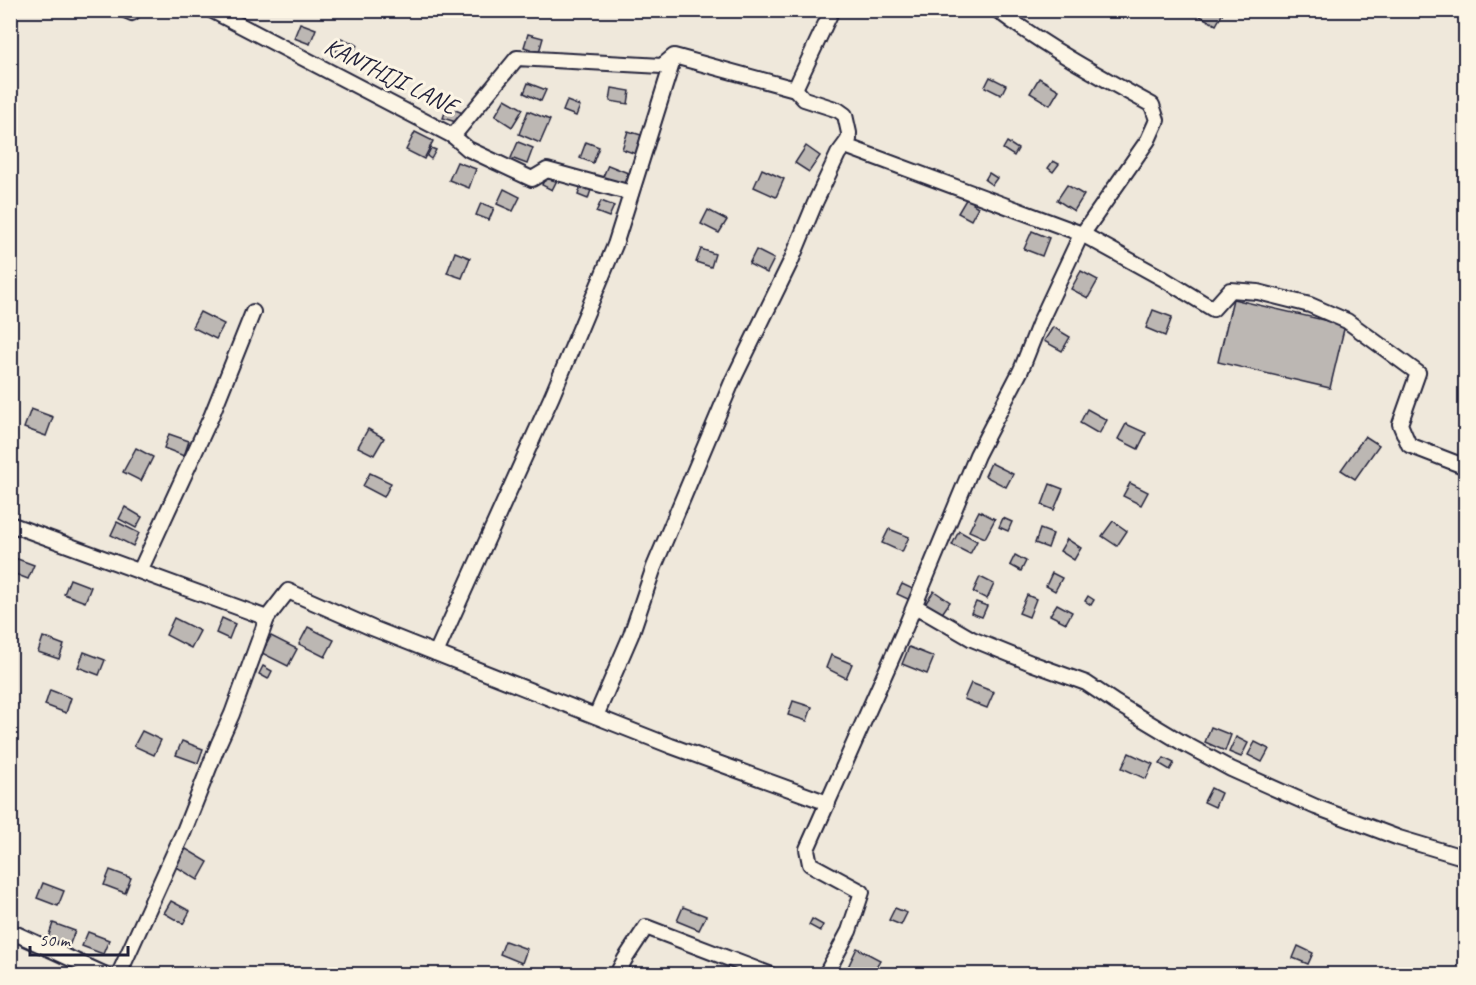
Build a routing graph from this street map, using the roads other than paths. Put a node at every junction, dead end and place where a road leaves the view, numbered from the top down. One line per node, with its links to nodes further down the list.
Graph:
1 (125, 10): 2 (street)
2 (135, 10)
3 (211, 10): 8 (street, KANTHIJI LANE)
4 (832, 10): 7 (street)
5 (997, 10): 11 (street)
6 (674, 56): 7 (street); 8 (street, KANTHIJI LANE); 10 (street)
7 (795, 89): 9 (street)
8 (453, 136): 10 (street)
9 (849, 139): 11 (street); 19 (street)
10 (631, 193): 18 (street)
11 (1082, 234): 13 (street); 16 (street)
12 (253, 312): 15 (street)
13 (1466, 467)
14 (10, 524): 15 (street)
15 (140, 571): 17 (street)
16 (915, 606): 20 (street); 21 (street)
17 (267, 618): 18 (street); 24 (street)
18 (436, 653): 19 (street)
19 (596, 716): 20 (street)
20 (828, 803): 27 (street)
21 (1466, 858)
22 (10, 931): 23 (street)
23 (105, 975)
24 (119, 975)
25 (617, 975): 26 (street)
26 (769, 975)
27 (826, 975)

